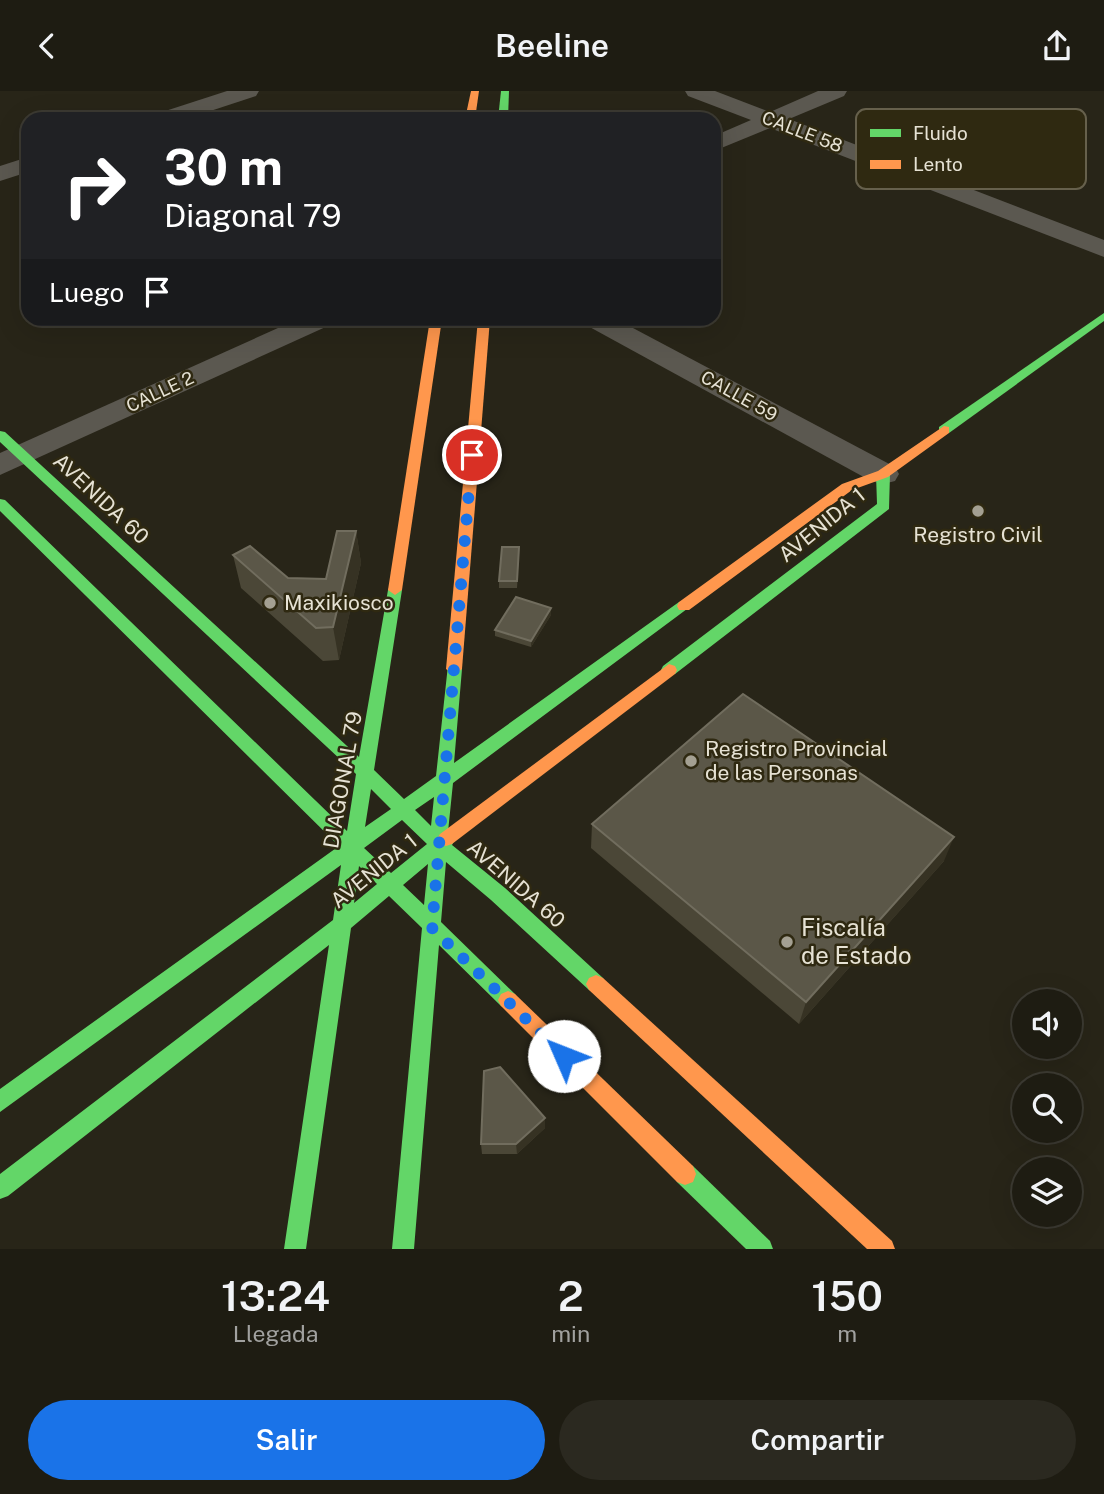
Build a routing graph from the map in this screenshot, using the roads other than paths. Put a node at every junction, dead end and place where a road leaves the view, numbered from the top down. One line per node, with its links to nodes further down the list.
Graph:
1 (176, 91): 7 (street)
2 (248, 91): 7 (street)
3 (475, 91): 10 (main road)
4 (505, 91): 11 (main road)
5 (696, 91): 12 (street, CALLE 58)
6 (836, 91): 12 (street)
7 (203, 106): 8 (street); 9 (street)
8 (185, 112)
9 (214, 112)
10 (471, 112)
11 (504, 112)
12 (770, 120): 13 (street); 14 (street, CALLE 58)
13 (721, 141)
14 (856, 153)
15 (21, 166): 16 (street)
16 (0, 174)
17 (949, 189): 18 (street, CALLE 58)
18 (1104, 249)
19 (1104, 316): 26 (main road, AVENIDA 1)
20 (305, 326): 25 (street, CALLE 2)
21 (435, 326): 28 (main road, DIAGONAL 79)
22 (483, 326): 29 (main road)
23 (609, 326): 26 (street, CALLE 59)
24 (0, 435): 25 (main road, AVENIDA 60)
25 (11, 460): 28 (main road, AVENIDA 60)
26 (883, 474): 29 (main road, AVENIDA 1); 31 (main road, AVENIDA 1)
27 (0, 503): 32 (main road)
28 (366, 773): 30 (main road, AVENIDA 60); 32 (main road, DIAGONAL 79)
29 (445, 778): 30 (main road, AVENIDA 1); 31 (main road)
30 (404, 810): 31 (main road, AVENIDA 60); 32 (main road, AVENIDA 1)
31 (439, 845): 33 (main road, AVENIDA 1); 35 (main road); 41 (main road, AVENIDA 60)
32 (353, 847): 33 (main road); 34 (main road, DIAGONAL 79); 36 (main road, AVENIDA 1)
33 (391, 885): 34 (main road, AVENIDA 1); 35 (main road)
34 (343, 923): 37 (main road, AVENIDA 1); 38 (main road, DIAGONAL 79)
35 (432, 928): 39 (main road); 40 (main road)
36 (0, 1102)
37 (0, 1188)
38 (295, 1249)
39 (403, 1249)
40 (762, 1249)
41 (884, 1249)

